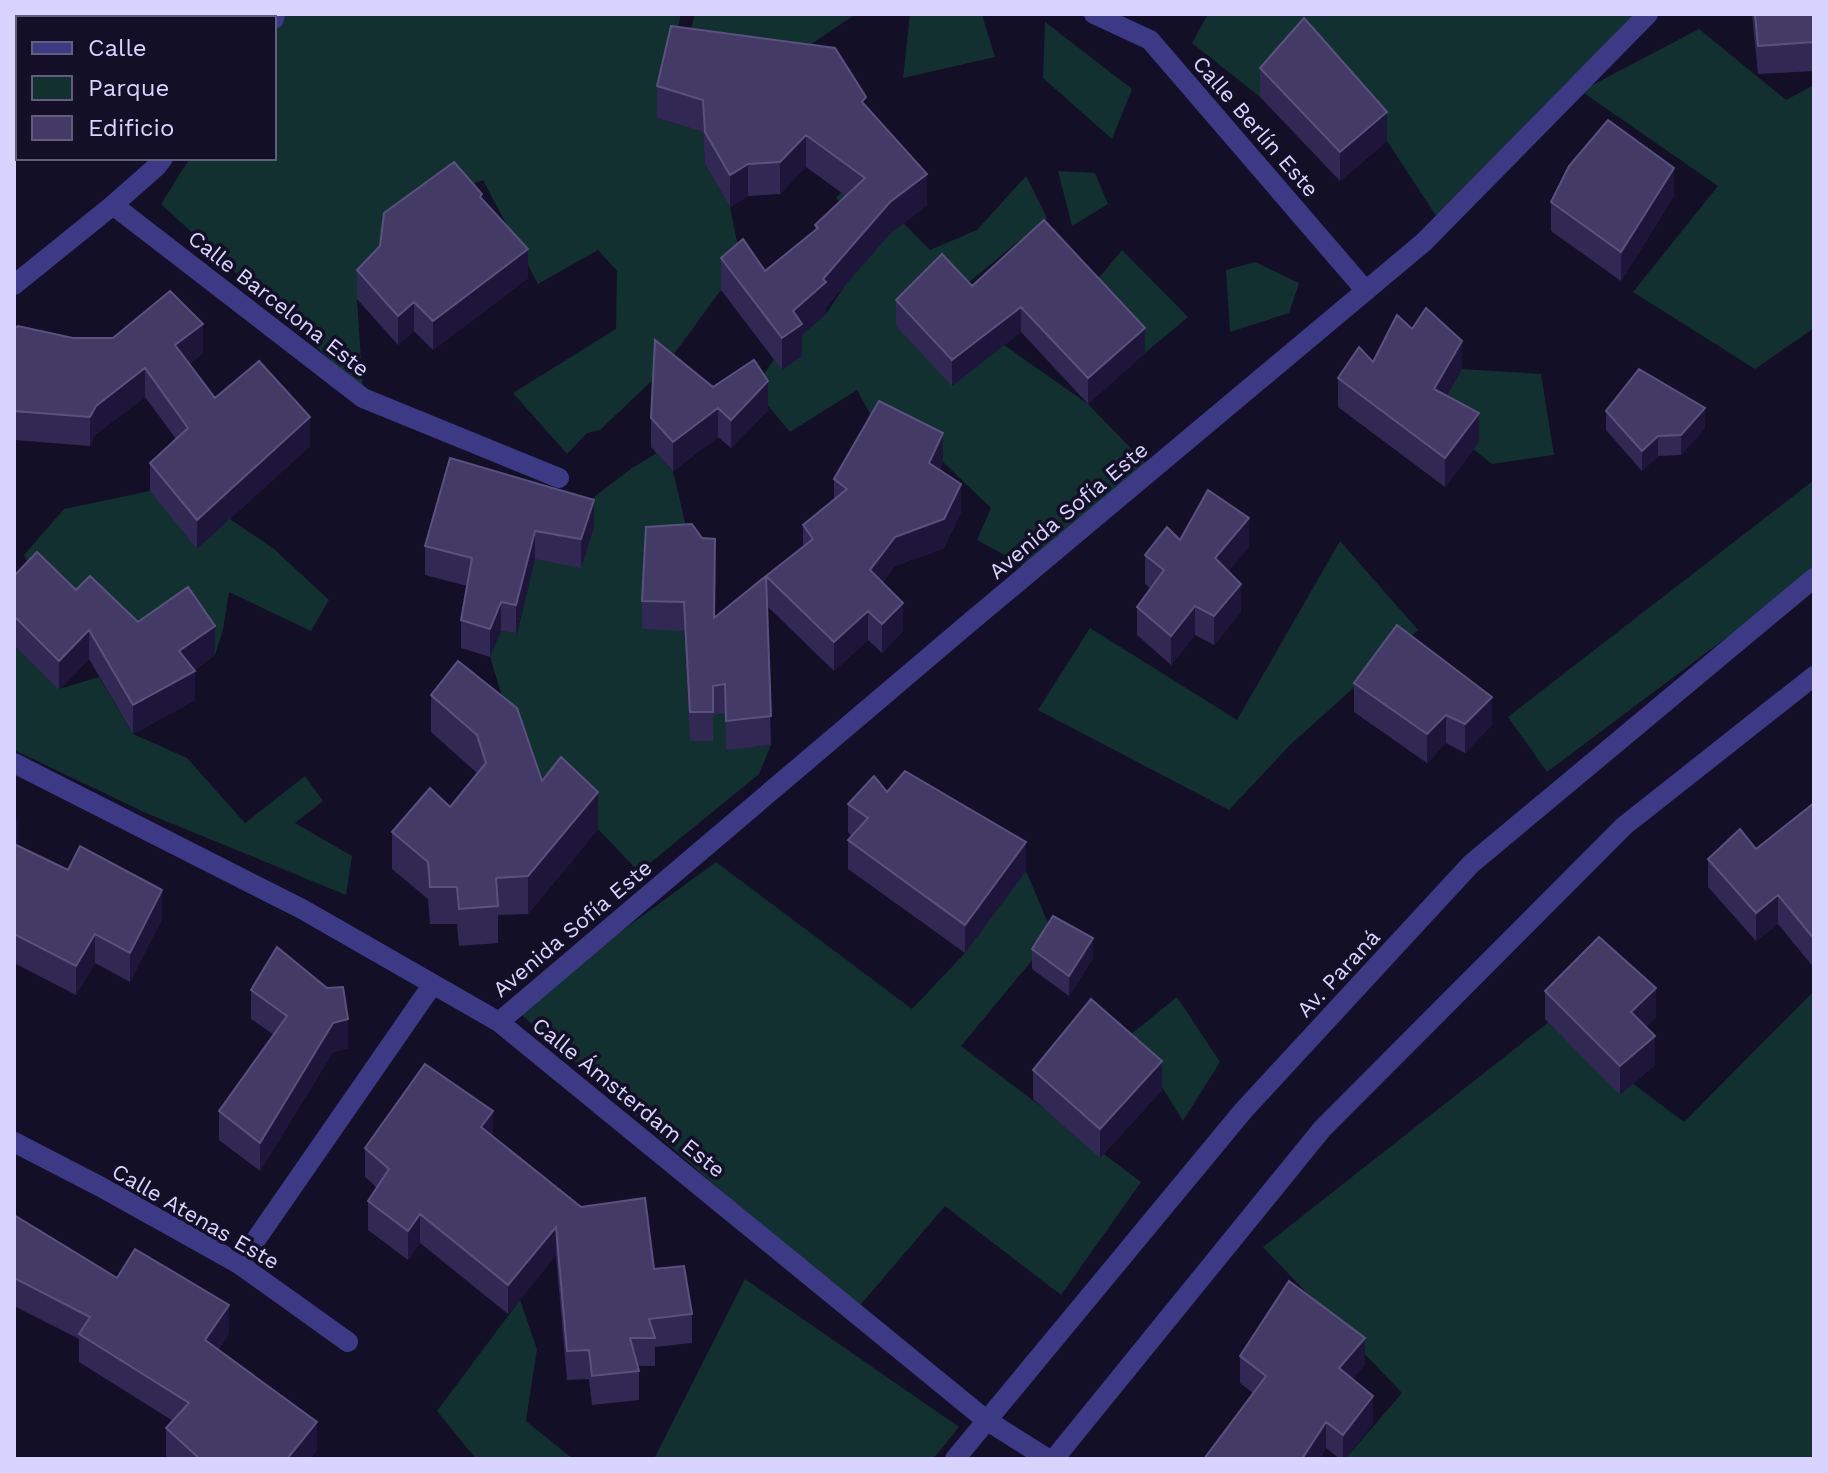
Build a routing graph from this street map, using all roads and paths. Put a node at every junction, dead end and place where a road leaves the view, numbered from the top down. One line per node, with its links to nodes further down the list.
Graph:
1 (1094, 14): 6 (street, Calle Berlín Este)
2 (1648, 14): 6 (street, Avenida Sofía Este)
3 (161, 160): 4 (street)
4 (113, 205): 5 (street); 7 (street, Calle Barcelona Este)
5 (14, 285)
6 (1366, 291): 12 (street, Avenida Sofía Este)
7 (559, 478)
8 (1814, 578): 16 (street, Av. Paraná)
9 (1814, 676): 19 (street)
10 (14, 763): 11 (street, Calle Ámsterdam Este)
11 (433, 984): 12 (street, Calle Ámsterdam Este); 14 (street)
12 (499, 1022): 16 (street, Calle Ámsterdam Este)
13 (14, 1142): 14 (street, Calle Atenas Este)
14 (239, 1264): 15 (street, Calle Atenas Este)
15 (348, 1342)
16 (986, 1420): 17 (street, Av. Paraná); 18 (street, Calle Ámsterdam Este)
17 (955, 1459)
18 (1048, 1459)
19 (1054, 1459)

